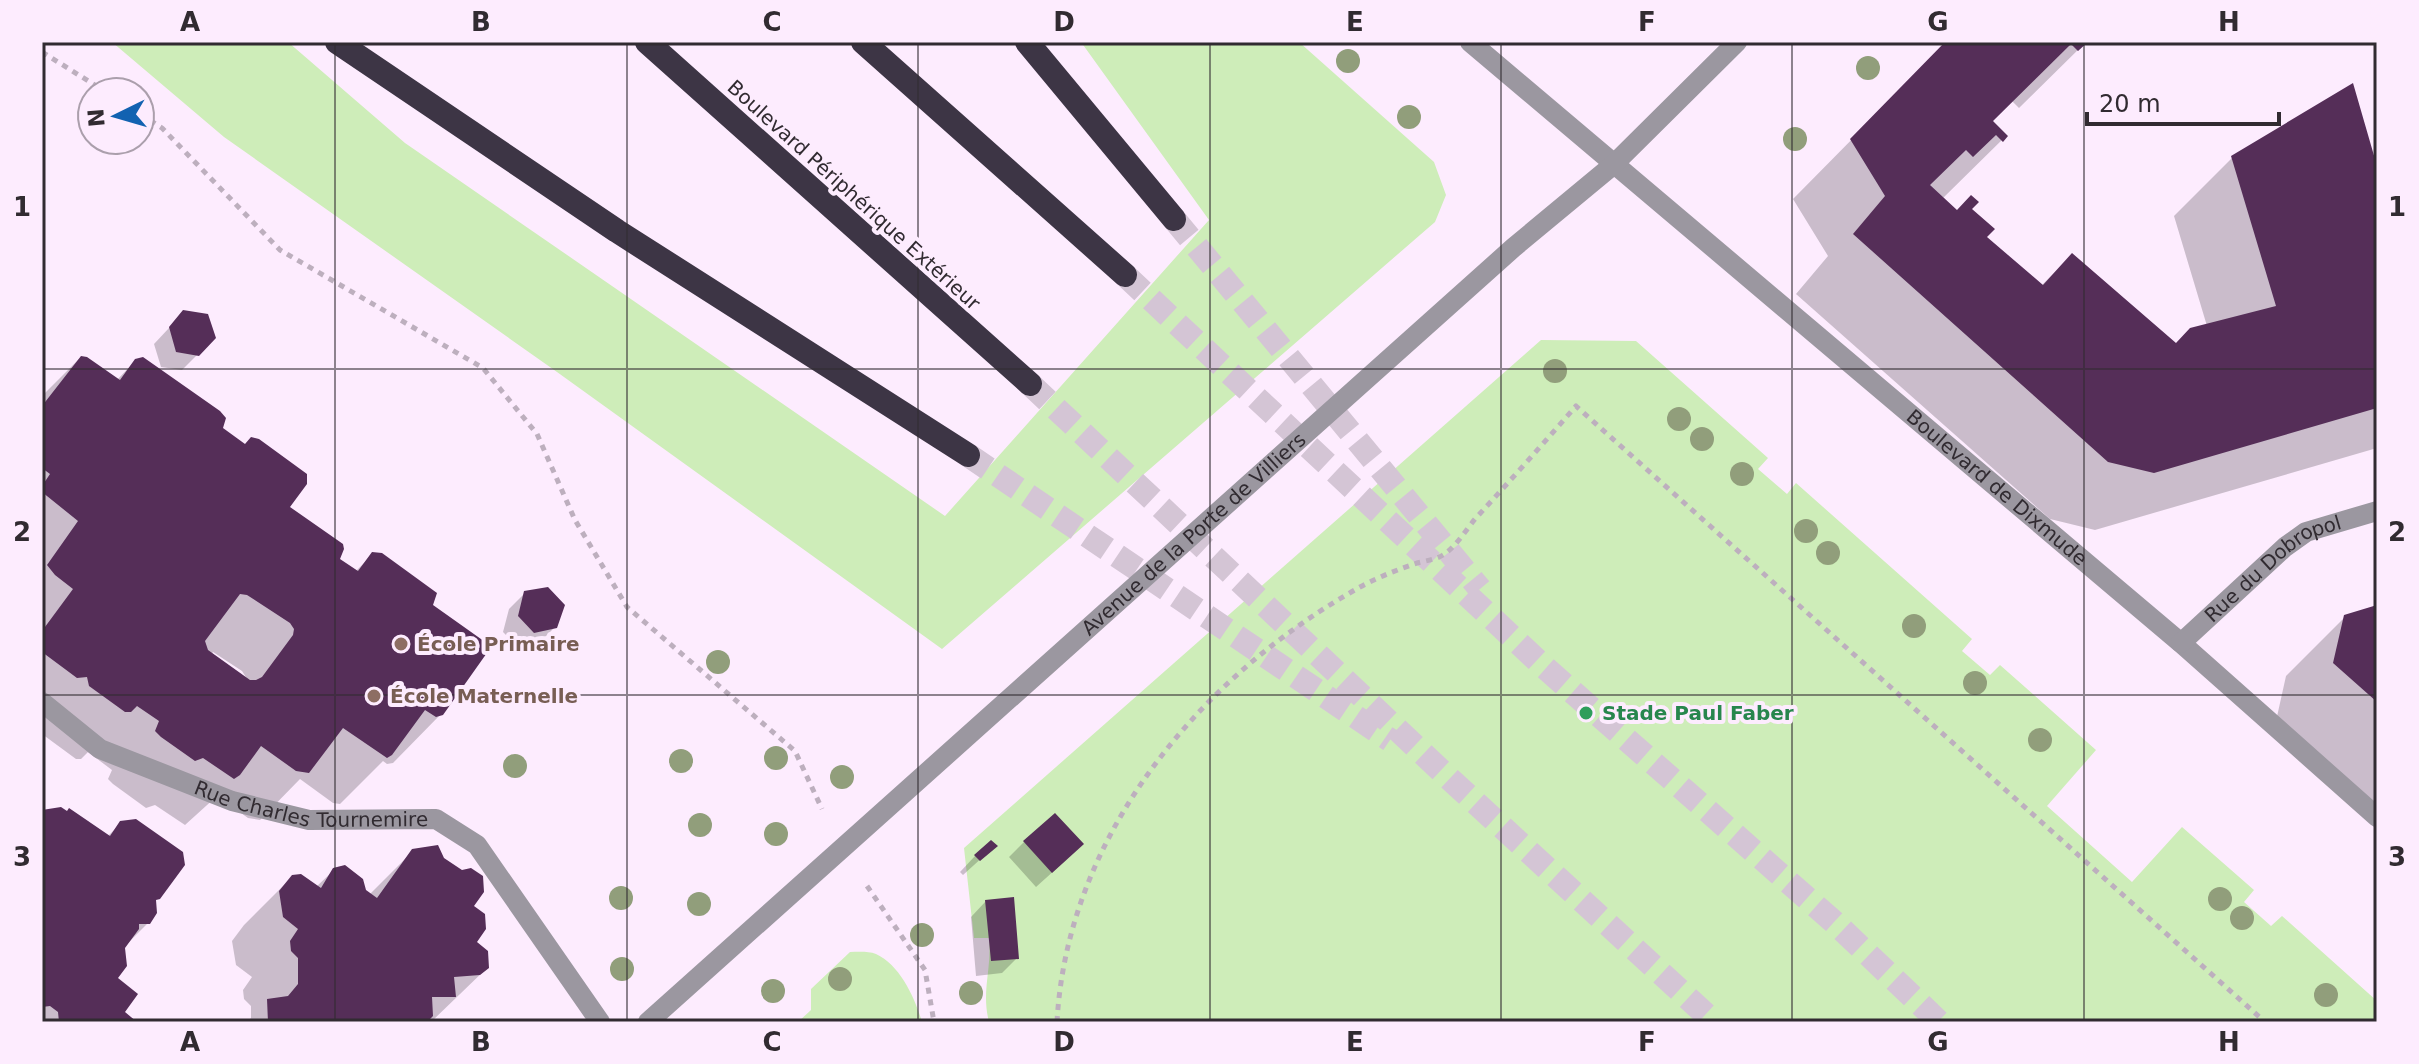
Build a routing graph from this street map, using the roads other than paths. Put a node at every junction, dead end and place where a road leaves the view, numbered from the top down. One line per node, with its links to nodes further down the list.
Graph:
1 (337, 42): 11 (highway)
2 (647, 42): 10 (highway, Boulevard Périphérique Extérieur)
3 (863, 42): 9 (highway)
4 (1027, 42): 8 (highway)
5 (1470, 42): 7 (street, Boulevard de Dixmude)
6 (1737, 42): 7 (street, Avenue de la Porte de Villiers)
7 (1613, 165): 13 (street, Boulevard de Dixmude); 17 (street, Avenue de la Porte de Villiers)
8 (1174, 219)
9 (1125, 275)
10 (1030, 384)
11 (968, 455)
12 (2377, 511): 13 (street, Rue du Dobropol)
13 (2181, 643): 15 (street, Boulevard de Dixmude)
14 (42, 702): 16 (street, Rue Charles Tournemire)
15 (2377, 817)
16 (600, 1022)
17 (648, 1022)

